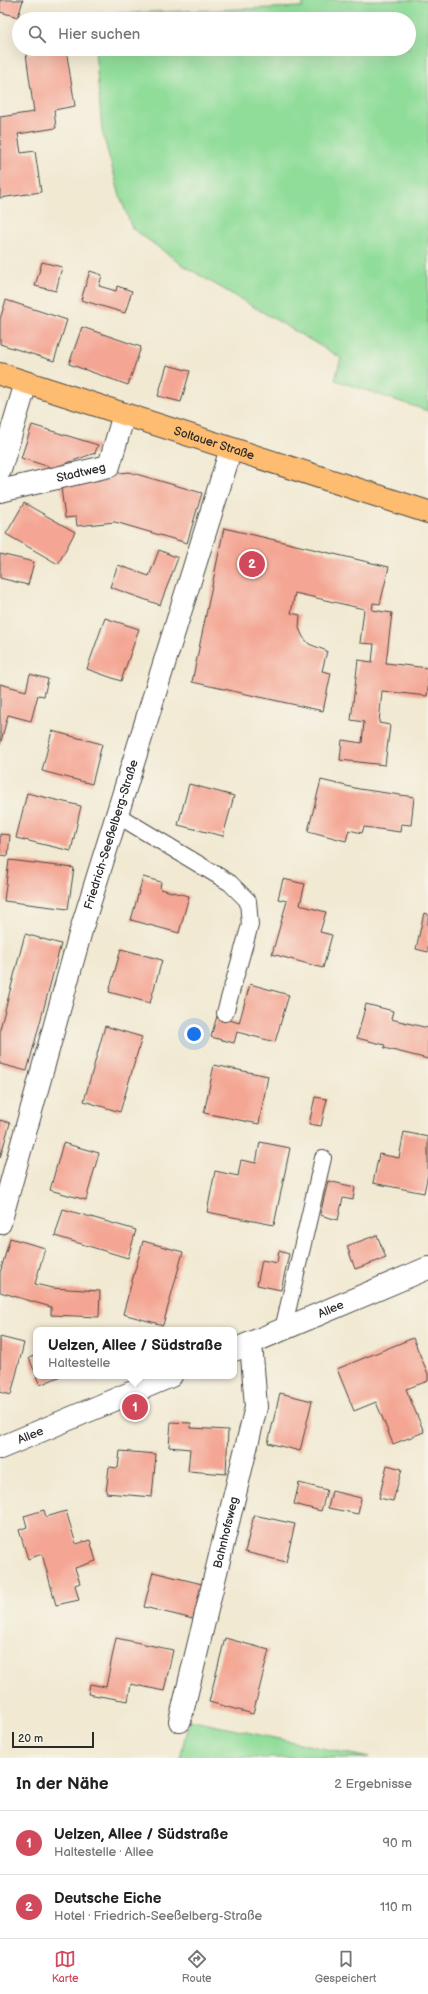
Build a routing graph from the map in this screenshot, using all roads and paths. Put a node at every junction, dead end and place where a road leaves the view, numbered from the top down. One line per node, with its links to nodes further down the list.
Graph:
1 (0, 374): 2 (main road, Soltauer Straße)
2 (26, 383): 3 (main road, Soltauer Straße); 5 (street)
3 (124, 414): 4 (main road, Soltauer Straße); 6 (street, Stadtweg)
4 (231, 449): 7 (main road, Soltauer Straße); 8 (street, Friedrich-Seeßelberg-Straße)
5 (0, 470)
6 (0, 491)
7 (428, 512)
8 (117, 815): 9 (lane); 11 (street, Friedrich-Seeßelberg-Straße)
9 (225, 1013)
10 (323, 1158): 13 (lane)
11 (0, 1224)
12 (428, 1268): 13 (street, Allee)
13 (283, 1329): 14 (street, Allee)
14 (242, 1346): 17 (street, Bahnhofsweg)
15 (164, 1379): 16 (street, Allee)
16 (0, 1448)
17 (180, 1721)

